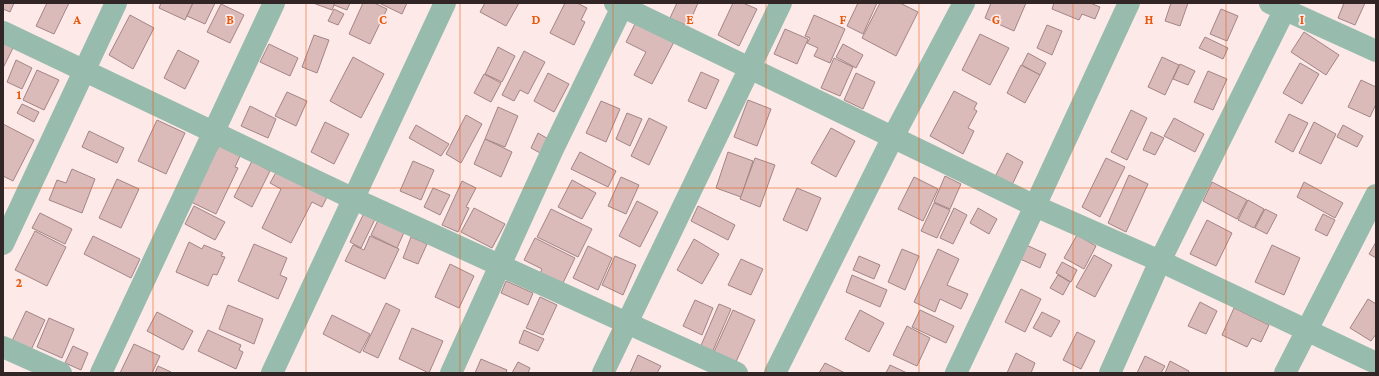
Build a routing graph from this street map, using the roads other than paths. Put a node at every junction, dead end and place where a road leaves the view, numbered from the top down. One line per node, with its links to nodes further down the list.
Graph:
1 (116, 3): 11 (street)
2 (274, 3): 13 (street)
3 (445, 3): 16 (street)
4 (781, 3): 12 (street)
5 (964, 3): 14 (street)
6 (1129, 3): 17 (street)
7 (620, 4): 12 (street); 20 (street)
8 (1281, 5): 10 (street); 19 (street)
9 (3, 32): 11 (street)
10 (1376, 51)
11 (85, 70): 13 (street); 18 (street)
12 (750, 70): 14 (street); 21 (street)
13 (215, 132): 16 (street); 26 (street)
14 (893, 137): 17 (street); 31 (street)
15 (1376, 195): 22 (street)
16 (354, 199): 20 (street); 27 (street)
17 (1036, 206): 19 (street); 32 (street)
18 (3, 244)
19 (1160, 261): 22 (street); 33 (street)
20 (500, 266): 21 (street); 28 (street)
21 (626, 323): 29 (street); 30 (street)
22 (1306, 329): 24 (street); 34 (street)
23 (3, 346): 25 (street)
24 (1376, 363)
25 (61, 373)
26 (101, 373)
27 (272, 373)
28 (451, 373)
29 (603, 373)
30 (737, 373)
31 (775, 373)
32 (956, 373)
33 (1110, 373)
34 (1285, 373)

